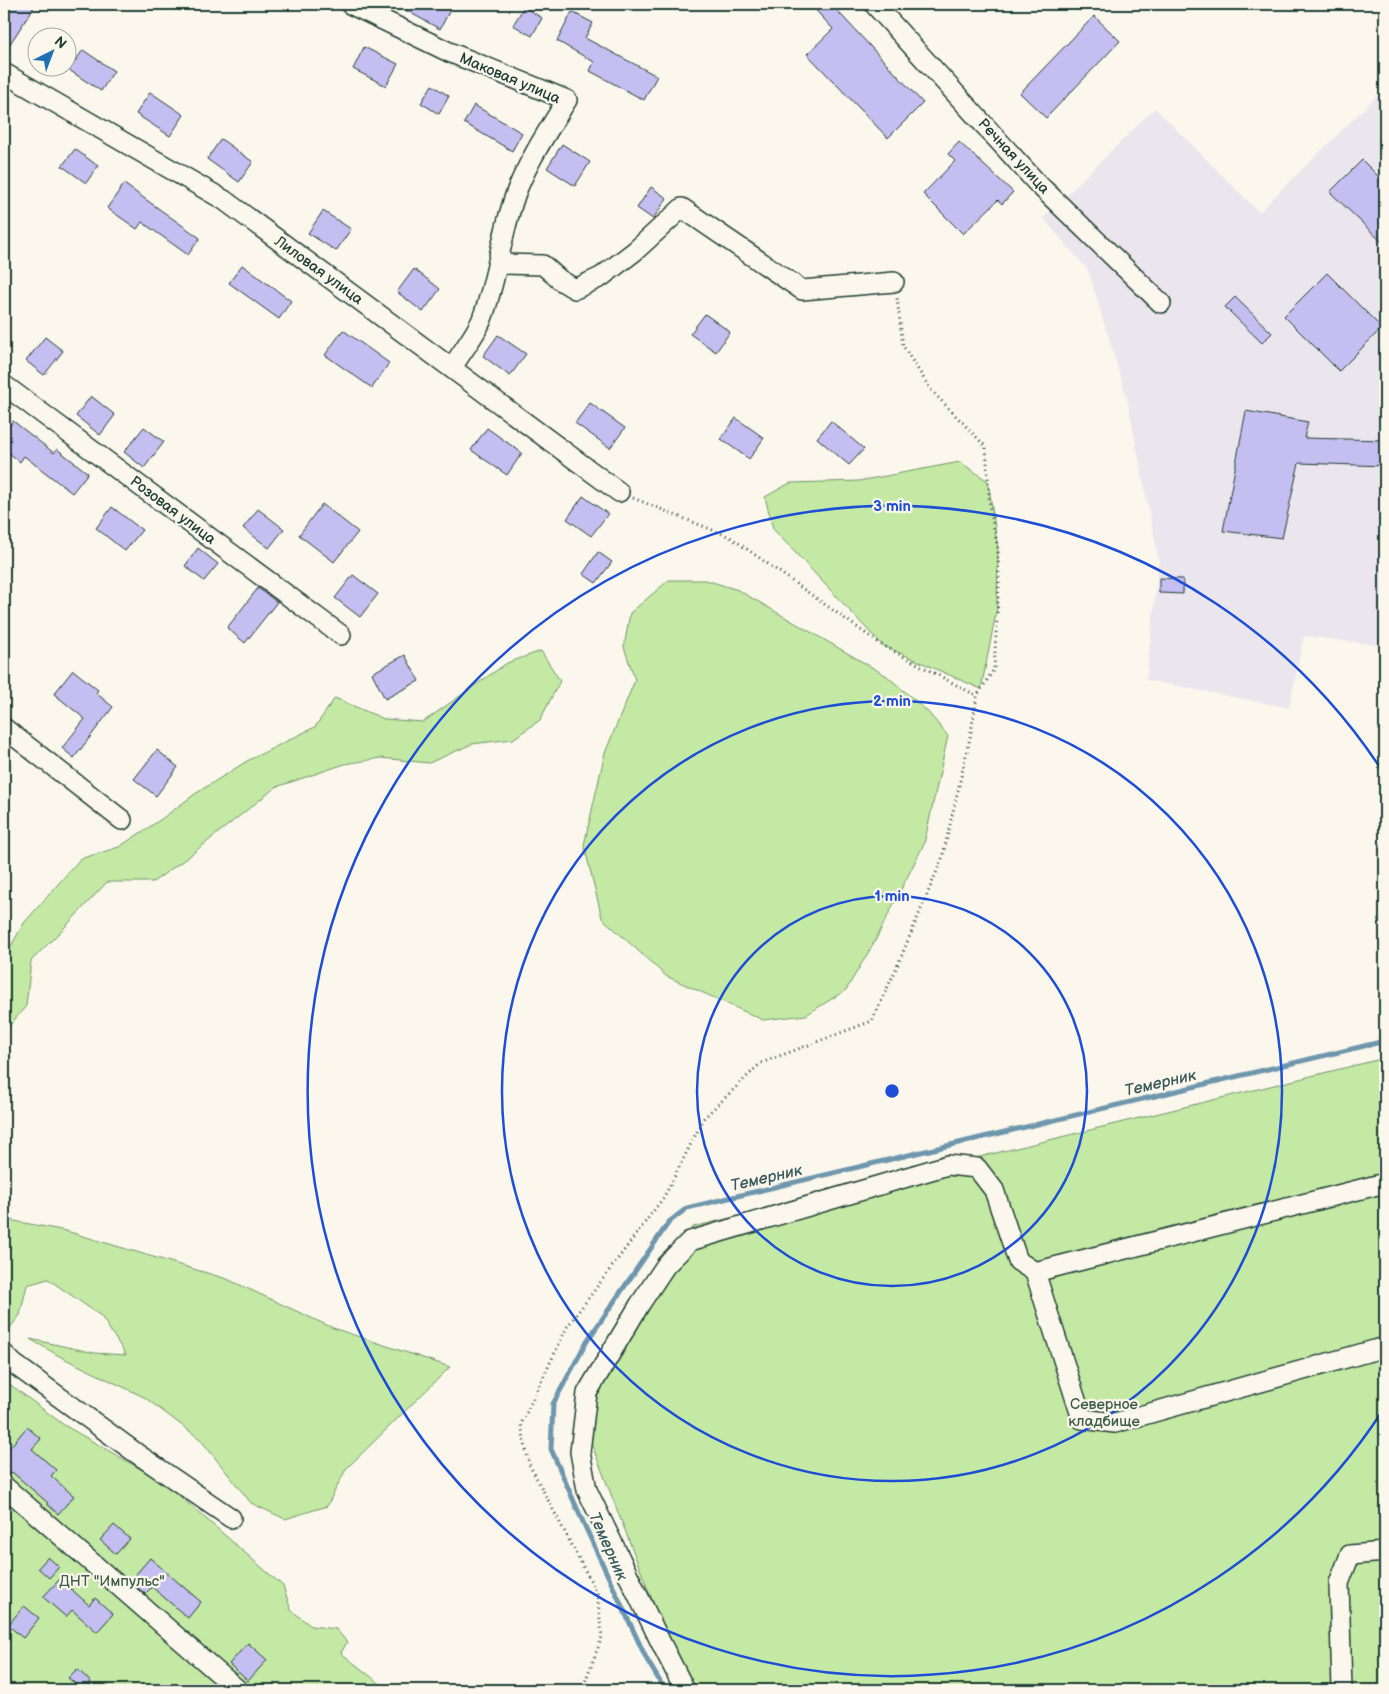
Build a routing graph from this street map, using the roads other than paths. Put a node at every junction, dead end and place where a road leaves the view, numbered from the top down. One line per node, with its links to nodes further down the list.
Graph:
1 (350, 4): 4 (street, Маковая улица)
2 (874, 4): 6 (street, Речная улица)
3 (4, 73): 7 (street, Лиловая улица)
4 (498, 264): 5 (street); 7 (street, Маковая улица)
5 (894, 282)
6 (1160, 303)
7 (452, 368): 9 (street, Лиловая улица)
8 (4, 384): 10 (street, Розовая улица)
9 (619, 492)
10 (342, 635)
11 (4, 728): 12 (street)
12 (122, 820)
13 (1385, 1184): 14 (street)
14 (1035, 1272): 15 (street); 21 (street)
15 (1385, 1347)
16 (4, 1354): 18 (street)
17 (4, 1486): 20 (street)
18 (231, 1518)
19 (1385, 1552): 22 (street)
20 (238, 1690)
21 (685, 1690)
22 (1342, 1690)

